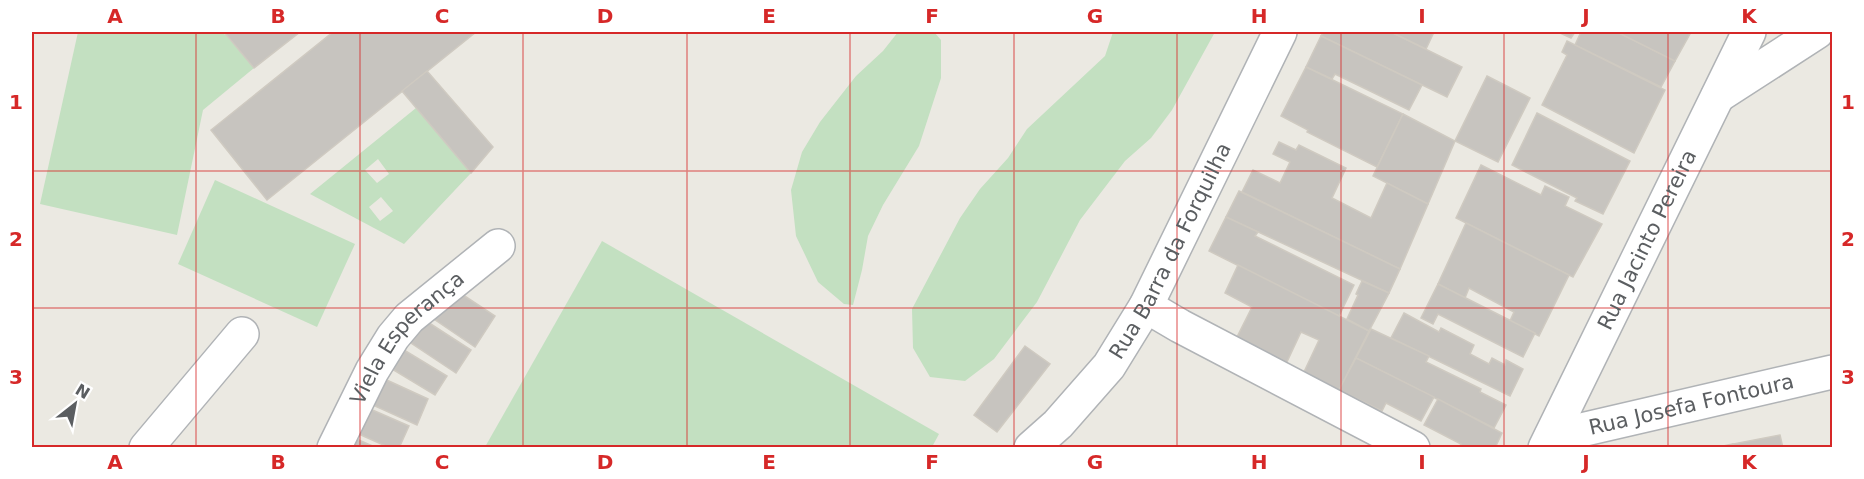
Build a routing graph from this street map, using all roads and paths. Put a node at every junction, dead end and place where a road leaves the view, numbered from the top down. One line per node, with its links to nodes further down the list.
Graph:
1 (1280, 32): 6 (street, Rua Barra da Forquilha)
2 (1749, 32): 4 (street, Rua Jacinto Pereira)
3 (1817, 32): 4 (street)
4 (1716, 97): 9 (street, Rua Jacinto Pereira)
5 (498, 246): 11 (street, Viela Esperança)
6 (1146, 306): 12 (street, Rua Barra da Forquilha); 13 (street)
7 (242, 334): 10 (street)
8 (1833, 372): 9 (street, Rua Josefa Fontoura)
9 (1548, 442)
10 (146, 447)
11 (334, 447)
12 (1030, 447)
13 (1413, 447)

